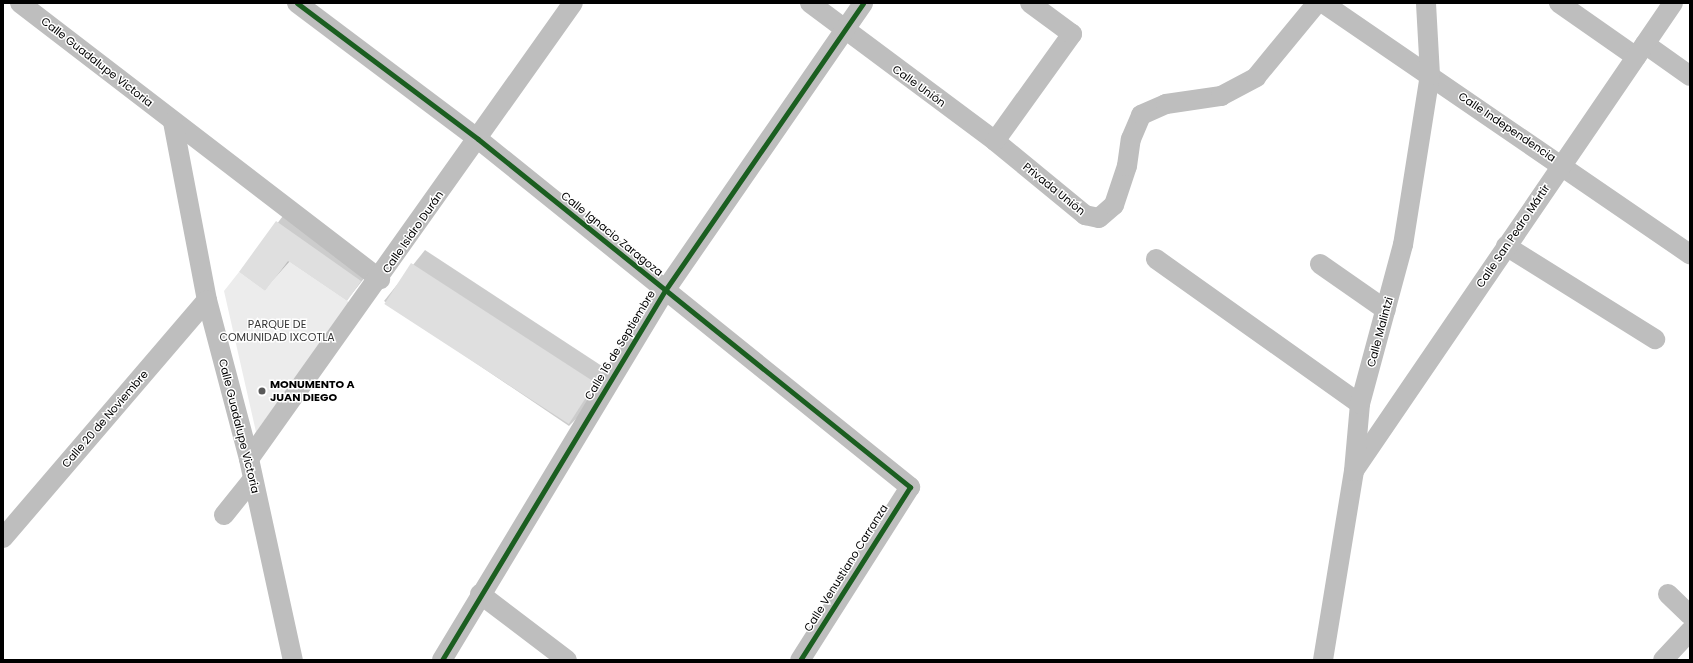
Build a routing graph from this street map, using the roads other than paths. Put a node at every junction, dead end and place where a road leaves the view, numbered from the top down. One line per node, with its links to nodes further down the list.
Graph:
1 (20, 3): 16 (street, Calle Guadalupe Victoria)
2 (297, 3): 17 (street, Calle Ignacio Zaragoza)
3 (573, 3): 17 (street, Calle Isidro Durán)
4 (810, 3): 12 (street, Calle Unión)
5 (863, 3): 12 (street, Calle 16 de Septiembre)
6 (1030, 3): 18 (street)
7 (1317, 3): 18 (street, Privada Unión)
8 (1323, 3): 14 (street, Calle Independencia)
9 (1426, 3): 14 (street, Calle Malintzi)
10 (1559, 3): 13 (street)
11 (1673, 3): 13 (street, Calle San Pedro Mártir)
12 (843, 30): 18 (street, Calle Unión); 25 (street, Calle 16 de Septiembre)
13 (1640, 51): 15 (street); 19 (street, Calle San Pedro Mártir)
14 (1430, 75): 19 (street, Calle Independencia); 27 (street, Calle Malintzi)
15 (1690, 76)
16 (173, 122): 24 (street, Calle Guadalupe Victoria); 26 (street, Calle Guadalupe Victoria)
17 (478, 139): 24 (street, Calle Isidro Durán); 25 (street, Calle Ignacio Zaragoza)
18 (995, 141)
19 (1562, 163): 20 (street, Calle San Pedro Mártir); 21 (street, Calle Independencia)
20 (1506, 246): 28 (street); 31 (street, Calle San Pedro Mártir)
21 (1690, 254)
22 (1156, 259): 29 (street)
23 (1320, 264): 27 (street)
24 (380, 278): 30 (street, Calle Isidro Durán)
25 (666, 289): 33 (street, Calle Ignacio Zaragoza); 36 (street, Calle 16 de Septiembre)
26 (207, 300): 30 (street, Calle Guadalupe Victoria); 35 (street, Calle 20 de Noviembre)
27 (1386, 310): 29 (street, Calle Malintzi)
28 (1655, 339)
29 (1360, 404): 31 (street, Calle Malintzi)
30 (249, 459): 32 (street, Calle Guadalupe Victoria)
31 (1354, 471): 44 (street, Calle Malintzi)
32 (252, 480): 34 (street); 40 (street, Calle Guadalupe Victoria)
33 (910, 487): 43 (street, Calle Venustiano Carranza)
34 (224, 515)
35 (3, 538)
36 (480, 594): 41 (street, Calle 16 de Septiembre); 42 (street)
37 (1668, 594): 38 (street)
38 (1690, 615)
39 (1690, 631): 45 (street)
40 (293, 660)
41 (442, 660)
42 (567, 660)
43 (800, 660)
44 (1323, 660)
45 (1663, 660)

